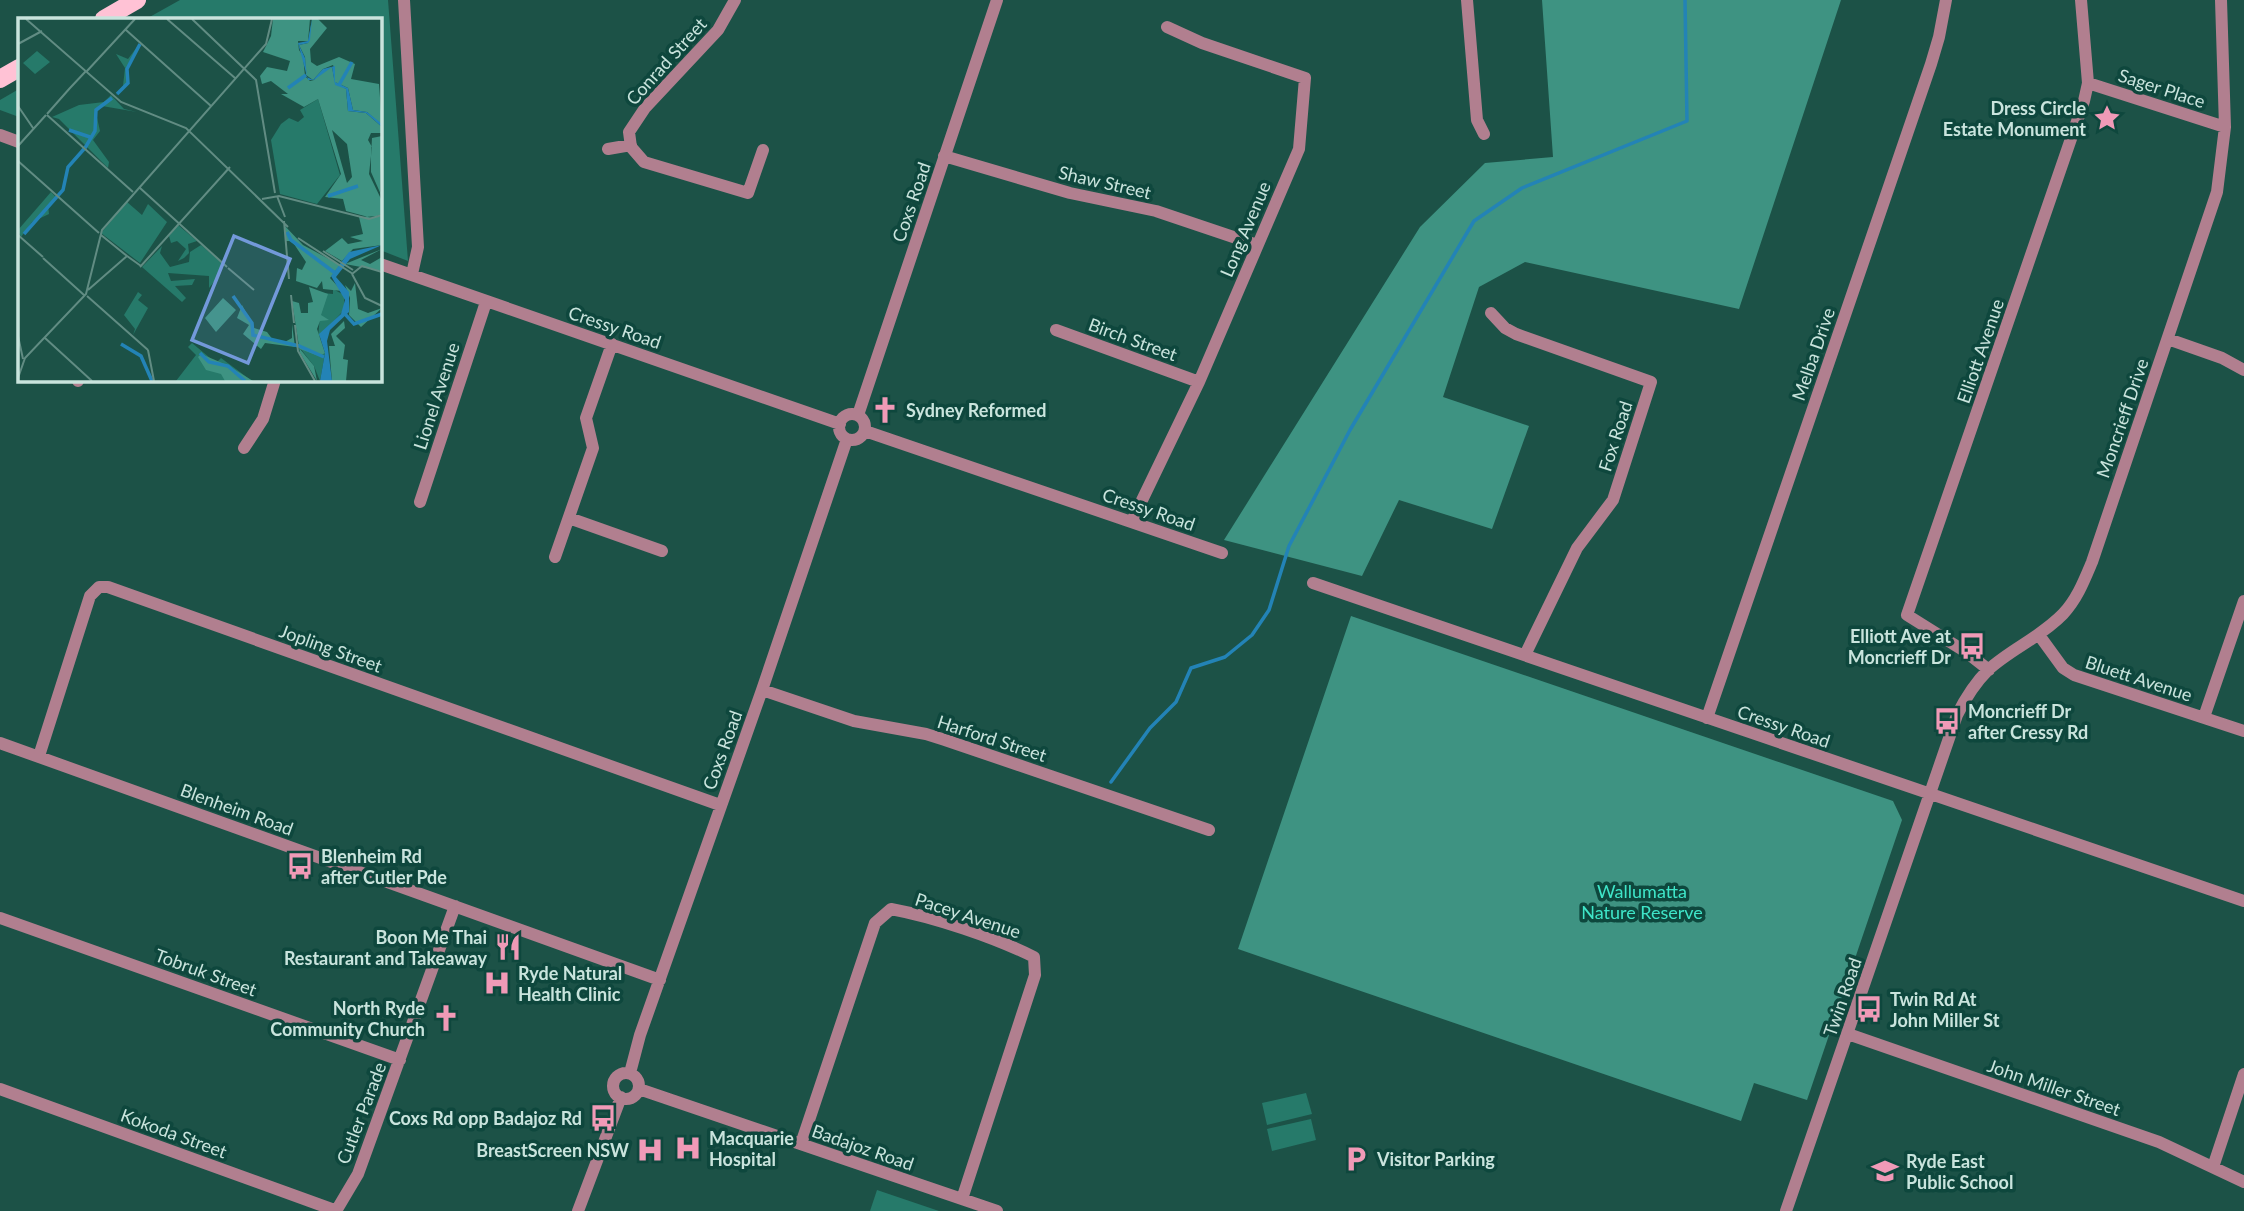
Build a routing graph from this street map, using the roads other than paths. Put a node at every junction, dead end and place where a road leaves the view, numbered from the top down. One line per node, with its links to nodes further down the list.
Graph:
1 (137, 0): 9 (main road)
2 (404, 0): 24 (street)
3 (735, 0): 18 (street, Conrad Street)
4 (997, 0): 21 (street, Coxs Road)
5 (1467, 0): 15 (street)
6 (1946, 0): 51 (street, Melba Drive)
7 (2081, 0): 13 (street, Elliott Avenue)
8 (2221, 0): 14 (street, Moncrieff Drive)
9 (106, 18)
10 (1167, 27): 22 (street, Long Avenue)
11 (18, 69): 12 (main road)
12 (0, 79)
13 (2088, 83): 14 (street, Sager Place); 48 (street, Elliott Avenue)
14 (2225, 127): 28 (street, Moncrieff Drive)
15 (1484, 134)
16 (0, 135): 17 (street)
17 (18, 142)
18 (631, 145): 19 (street); 20 (street)
19 (608, 149)
20 (763, 150)
21 (944, 156): 22 (street, Shaw Street); 33 (street, Coxs Road)
22 (1257, 245): 32 (street, Long Avenue)
23 (382, 265): 24 (street, Cressy Road)
24 (412, 274): 25 (street, Cressy Road)
25 (486, 302): 29 (street, Cressy Road); 38 (street, Lionel Avenue)
26 (1491, 313): 47 (street, Fox Road)
27 (1056, 330): 32 (street, Birch Street)
28 (2168, 339): 30 (street); 46 (street, Moncrieff Drive)
29 (612, 344): 34 (street, Cressy Road); 39 (street)
30 (2244, 370)
31 (274, 382): 37 (street)
32 (1199, 382): 40 (street, Long Avenue)
33 (858, 415): 34 (street); 35 (street)
34 (840, 424): 36 (street)
35 (865, 431): 36 (street); 40 (street, Cressy Road)
36 (847, 439): 49 (street, Coxs Road)
37 (244, 448)
38 (420, 502)
39 (569, 518): 41 (street); 43 (street)
40 (1132, 522): 42 (street, Cressy Road)
41 (662, 551)
42 (1222, 553)
43 (555, 557)
44 (1313, 583): 47 (street, Cressy Road)
45 (2244, 601): 50 (street)
46 (2039, 635): 48 (street, Moncrieff Drive); 50 (street, Bluett Avenue)
47 (1525, 655): 51 (street, Cressy Road)
48 (1989, 670): 55 (street, Moncrieff Drive)
49 (762, 690): 56 (street, Coxs Road); 57 (street, Harford Street)
50 (2204, 717): 52 (street, Bluett Avenue)
51 (1707, 718): 55 (street, Cressy Road)
52 (2244, 731)
53 (0, 743): 54 (street, Blenheim Road)
54 (39, 756): 56 (street, Jopling Street); 59 (street, Blenheim Road)
55 (1930, 794): 58 (street, Cressy Road); 62 (street, Twin Road)
56 (720, 805): 61 (street, Coxs Road)
57 (1209, 830)
58 (2244, 901)
59 (455, 906): 61 (street, Blenheim Road); 63 (street, Cutler Parade)
60 (0, 918): 63 (street, Tobruk Street)
61 (660, 980): 64 (street, Coxs Road)
62 (1848, 1034): 70 (street, John Miller Street); 76 (street, Twin Road)
63 (400, 1060): 73 (street, Cutler Parade)
64 (630, 1073): 67 (street); 68 (street)
65 (2244, 1074): 70 (street)
66 (0, 1088): 73 (street, Kokoda Street)
67 (639, 1089): 68 (street); 69 (street, Badajoz Road)
68 (621, 1097): 74 (street)
69 (802, 1144): 72 (street, Badajoz Road); 72 (street, Pacey Avenue)
70 (2213, 1167): 71 (street, John Miller Street)
71 (2244, 1182)
72 (962, 1199): 75 (street, Badajoz Road)
73 (336, 1211)
74 (578, 1211)
75 (997, 1211)
76 (1786, 1211)

